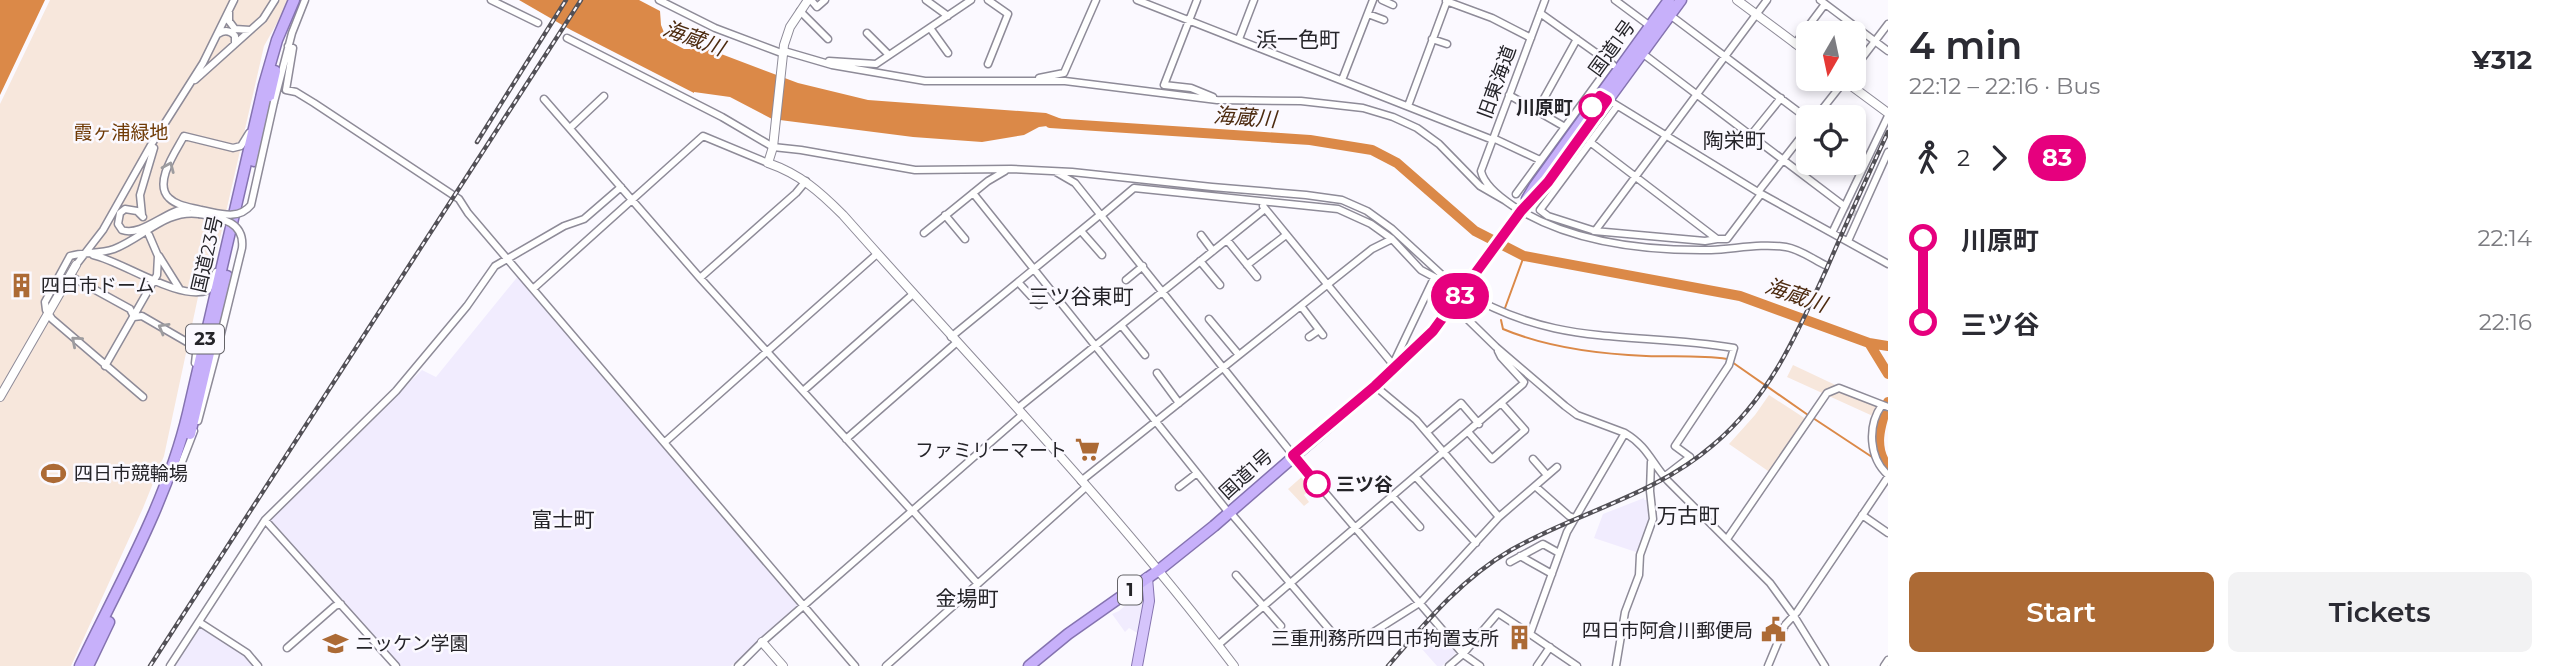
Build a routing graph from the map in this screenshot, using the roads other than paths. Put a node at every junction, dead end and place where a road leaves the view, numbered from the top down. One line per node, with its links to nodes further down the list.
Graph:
1 (234, 0): 27 (street)
2 (275, 0): 40 (street)
3 (294, 0): 61 (highway, 国道23号 / 23)
4 (303, 0): 53 (street); 193 (highway, 国道23号 / 23)
5 (491, 0): 36 (street)
6 (659, 0): 58 (street)
7 (809, 0): 8 (street); 28 (street)
8 (825, 0)
9 (926, 0): 33 (street)
10 (971, 0): 33 (street)
11 (988, 0): 63 (street)
12 (1096, 0): 65 (street)
13 (1137, 0): 34 (street)
14 (1197, 0): 34 (street)
15 (1255, 0): 46 (street)
16 (1373, 0): 30 (street)
17 (1382, 0): 26 (street)
18 (1545, 0): 29 (street, 旧東海道)
19 (1615, 0): 38 (street)
20 (1669, 0): 38 (highway, 国道1号 / 1)
21 (1681, 0): 31 (highway, 国道1号 / 1)
22 (1737, 0): 32 (street)
23 (1767, 0): 32 (street)
24 (1448, 1): 44 (street); 47 (street)
25 (1822, 2): 49 (street); 52 (street)
26 (1393, 5)
27 (229, 10): 40 (street); 42 (street)
28 (800, 11): 45 (street); 58 (street)
29 (1540, 13): 44 (street, 旧東海道); 48 (street)
30 (1368, 14): 35 (street); 66 (street)
31 (1670, 15): 56 (highway, 国道1号 / 1); 60 (street)
32 (1756, 15): 52 (street); 60 (street)
33 (948, 16): 39 (street)
34 (1189, 20): 46 (street); 75 (street)
35 (1384, 20)
36 (538, 23)
37 (1888, 24): 49 (street)
38 (1650, 26): 64 (highway, 国道1号 / 1)
39 (930, 28): 55 (street); 59 (street)
40 (252, 29): 50 (street)
41 (867, 33): 59 (street)
42 (217, 36): 50 (street); 67 (street)
43 (567, 38): 88 (street)
44 (1531, 38): 70 (street, 旧東海道)
45 (828, 39)
46 (1239, 39): 66 (street)
47 (1432, 39): 51 (street); 76 (street)
48 (1577, 39): 64 (street); 78 (street)
49 (1875, 41): 54 (street); 57 (street)
50 (235, 44): 67 (street)
51 (1447, 44)
52 (1795, 44)
53 (288, 46): 111 (street, bridge); 133 (street)
54 (1888, 51)
55 (948, 53)
56 (1642, 53): 69 (street); 72 (highway, 国道1号 / 1)
57 (1866, 53)
58 (784, 54): 62 (street); 88 (street)
59 (889, 55): 62 (street)
60 (1725, 56): 69 (street); 73 (street)
61 (271, 58): 109 (highway, 国道23号 / 23); 111 (street, one-way to 61)
62 (820, 62): 65 (street)
63 (989, 64)
64 (1615, 66): 72 (highway, 国道1号 / 1)
65 (1033, 80): 75 (street)
66 (1342, 80): 76 (street)
67 (187, 89): 79 (street)
68 (1859, 91): 80 (street)
69 (1697, 94): 83 (street); 84 (street)
70 (1509, 95): 78 (street); 85 (street, 旧東海道)
71 (604, 96): 82 (street)
72 (1604, 98): 81 (street); 83 (street); 86 (street); 112 (highway, 国道1号 / 1)
73 (1781, 98): 77 (street); 84 (street)
74 (544, 99): 82 (street)
75 (1217, 100): 107 (street)
76 (1408, 106): 85 (street)
77 (1796, 110)
78 (1537, 111): 81 (street)
79 (170, 115): 111 (street); 130 (street)
80 (1888, 115): 108 (street)
81 (1565, 127): 91 (street)
82 (570, 128): 100 (street)
83 (1665, 135): 97 (street); 103 (street)
84 (1751, 135): 90 (street)
85 (1493, 139): 91 (street); 107 (street, 旧東海道)
86 (1590, 142): 97 (street); 117 (street)
87 (1796, 144): 90 (street)
88 (773, 146): 92 (street); 94 (street)
89 (1888, 152): 93 (street)
90 (1784, 159): 103 (street); 108 (street)
91 (1540, 160): 104 (street)
92 (768, 163): 99 (street); 105 (street)
93 (1881, 167): 96 (street); 127 (street)
94 (1007, 170): 95 (street); 102 (street)
95 (1054, 171): 98 (street); 114 (street)
96 (1888, 173)
97 (1635, 176): 117 (street); 125 (street)
98 (1140, 179): 101 (street); 152 (street)
99 (806, 181): 131 (street); 143 (street)
100 (621, 187): 105 (street); 133 (street)
101 (1134, 188): 106 (street); 114 (street)
102 (973, 193): 113 (street); 140 (street)
103 (1759, 193): 119 (street); 125 (street)
104 (1516, 194)
105 (631, 200): 143 (street); 150 (street)
106 (1258, 200): 110 (street); 124 (street)
107 (1506, 201): 112 (street)
108 (1844, 206): 119 (street)
109 (236, 207): 151 (street); 181 (highway, 国道23号 / 23)
110 (1265, 209): 120 (street); 126 (street)
111 (200, 212): 130 (street); 193 (street, bridge)
112 (1519, 214): 116 (street); 152 (highway, 国道1号 / 1)
113 (945, 215): 118 (street); 123 (street)
114 (1102, 215): 115 (street); 139 (street)
115 (1081, 230): 132 (street); 140 (street)
116 (1568, 231): 117 (street); 138 (street)
117 (1595, 231): 125 (street)
118 (923, 233)
119 (1832, 233): 127 (street)
120 (1286, 234): 137 (street); 149 (street)
121 (149, 235): 128 (street)
122 (1200, 235): 129 (street)
123 (965, 239)
124 (1392, 239): 144 (street); 149 (street)
125 (1717, 239)
126 (1227, 240): 129 (street); 137 (street)
127 (1849, 241): 135 (street)
128 (157, 251): 145 (street); 151 (street)
129 (1213, 251): 134 (street)
130 (84, 254): 136 (street); 145 (street); 158 (street)
131 (877, 254): 154 (street); 166 (street)
132 (1102, 255)
133 (507, 258): 150 (street); 209 (street)
134 (1200, 261): 148 (street); 153 (street)
135 (1888, 264)
136 (76, 265): 141 (street)
137 (1247, 265): 142 (street)
138 (1825, 265)
139 (1143, 266): 146 (street); 153 (street)
140 (1034, 269): 147 (street); 164 (street)
141 (70, 276): 158 (street); 159 (street)
142 (1257, 277)
143 (701, 278): 166 (street)
144 (1434, 278): 152 (street); 170 (street)
145 (155, 280): 151 (street); 159 (street)
146 (1126, 280)
147 (1018, 282): 155 (street); 163 (street)
148 (1220, 285)
149 (1328, 285): 156 (street); 170 (street)
150 (534, 288): 188 (street)
151 (180, 289)
152 (1461, 289): 157 (highway, 国道1号 / 1); 199 (street)
153 (1163, 291): 161 (street); 171 (street)
154 (913, 294): 163 (street); 174 (street)
155 (1039, 305)
156 (1301, 306): 162 (street); 168 (street)
157 (1453, 306): 165 (street); 170 (highway, 国道1号 / 1)
158 (48, 316): 169 (street, one-way to 158); 175 (street)
159 (134, 317): 169 (street); 181 (street, one-way to 159)
160 (1209, 319): 168 (street)
161 (1121, 325): 164 (street); 167 (street)
162 (1309, 337)
163 (953, 340): 180 (street); 187 (street)
164 (1096, 345): 180 (street); 182 (street)
165 (1496, 347): 178 (street); 186 (street)
166 (767, 353): 174 (street); 188 (street)
167 (1145, 355)
168 (1239, 355): 171 (street)
169 (106, 366): 176 (street)
170 (1394, 366): 173 (highway, 国道1号 / 1)
171 (1224, 367): 177 (street); 190 (street)
172 (1157, 373): 177 (street)
173 (1375, 386): 184 (street); 190 (highway, 国道1号 / 1)
174 (803, 391): 187 (street)
175 (0, 397)
176 (144, 397)
177 (1179, 403): 182 (street)
178 (1502, 404): 183 (street); 185 (street)
179 (1885, 406): 197 (street); 213 (street)
180 (1020, 411): 200 (street); 204 (street)
181 (188, 413): 238 (highway, 国道23号 / 23)
182 (1156, 421): 195 (street); 200 (street)
183 (1479, 424): 184 (street); 185 (street)
184 (1427, 432): 189 (street)
185 (1469, 433): 189 (street)
186 (1625, 433): 192 (street); 208 (street)
187 (846, 439): 204 (street)
188 (665, 442): 226 (street)
189 (1445, 453): 198 (street); 207 (street)
190 (1293, 455): 205 (highway, 国道1号 / 1); 211 (street)
191 (1533, 459): 196 (street)
192 (1651, 461): 199 (street); 254 (street)
193 (181, 463): 239 (highway, 国道23号 / 23)
194 (1557, 467): 196 (street)
195 (1197, 473): 201 (street); 205 (street)
196 (1546, 475): 202 (street)
197 (1888, 476): 206 (street)
198 (1416, 477): 203 (street); 214 (street)
199 (1664, 477): 213 (street)
200 (1084, 484): 218 (street); 222 (street)
201 (1180, 486)
202 (1535, 486): 207 (street); 208 (street)
203 (1393, 497): 210 (street); 211 (street)
204 (912, 511): 222 (street); 226 (street)
205 (1229, 512): 218 (highway, 国道1号 / 1); 223 (street)
206 (1862, 515): 212 (street); 228 (street)
207 (1499, 517): 214 (street)
208 (1574, 518): 215 (street)
209 (265, 520): 225 (street); 229 (street)
210 (1420, 527)
211 (1355, 528): 223 (street); 224 (street)
212 (1888, 533)
213 (1727, 540): 228 (street)
214 (1476, 543): 224 (street)
215 (1559, 553): 216 (street); 219 (street)
216 (1520, 556): 217 (street); 219 (street)
217 (1510, 562)
218 (1159, 570): 221 (highway, 国道1号 / 1); 233 (street)
219 (1552, 574): 231 (street)
220 (1236, 575): 227 (street)
221 (1147, 578): 247 (highway, 国道1号 / 1); 248 (main road)
222 (978, 584): 246 (street)
223 (1290, 584): 224 (street); 227 (street)
224 (1421, 602): 236 (street)
225 (341, 604): 235 (street); 242 (street)
226 (804, 606): 232 (street); 245 (street)
227 (1264, 606): 230 (street); 233 (street)
228 (1794, 615): 255 (street); 256 (street)
229 (199, 622): 240 (street); 241 (street)
230 (1281, 626)
231 (1530, 634): 234 (street); 236 (street)
232 (762, 642): 243 (street); 244 (street)
233 (1218, 645): 249 (street)
234 (1550, 647): 252 (street); 253 (street)
235 (287, 648)
236 (1462, 654): 250 (street); 251 (street)
237 (1888, 660): 257 (street)
238 (79, 666)
239 (88, 666)
240 (170, 666)
241 (258, 666)
242 (397, 666)
243 (738, 666)
244 (783, 666)
245 (855, 666)
246 (886, 666)
247 (1029, 666)
248 (1137, 666)
249 (1234, 666)
250 (1449, 666)
251 (1480, 666)
252 (1537, 666)
253 (1577, 666)
254 (1616, 666)
255 (1768, 666)
256 (1825, 666)
257 (1884, 666)

